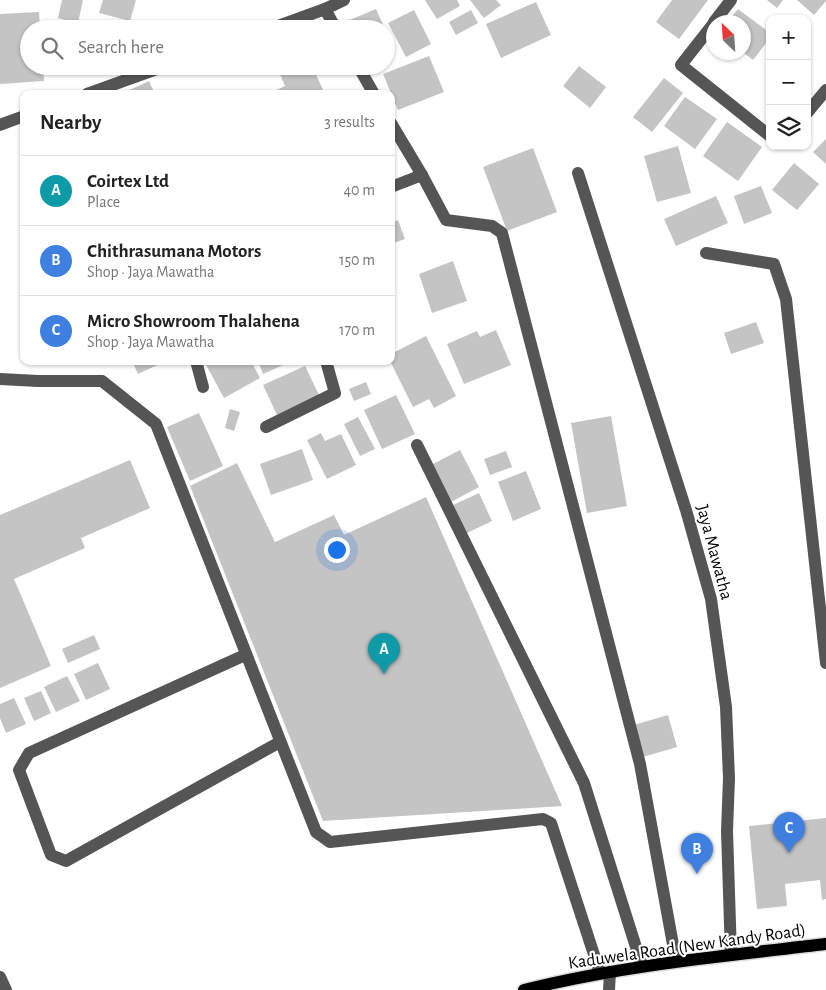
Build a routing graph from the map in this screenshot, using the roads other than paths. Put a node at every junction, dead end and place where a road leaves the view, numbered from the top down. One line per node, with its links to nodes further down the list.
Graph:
1 (344, 0): 3 (street)
2 (731, 0): 4 (street)
3 (325, 9): 5 (street); 6 (street)
4 (720, 15)
5 (295, 20)
6 (331, 20)
7 (706, 33): 17 (street)
8 (139, 75): 10 (street)
9 (363, 75): 11 (street)
10 (98, 90)
11 (372, 90)
12 (826, 90): 13 (street)
13 (811, 108)
14 (20, 118): 15 (street)
15 (0, 125)
16 (395, 130): 19 (street)
17 (766, 133)
18 (578, 173): 32 (street, Jaya Mawatha)
19 (422, 175): 20 (street); 33 (street)
20 (395, 185)
21 (706, 253): 29 (street)
22 (197, 365): 25 (street)
23 (327, 365): 26 (street)
24 (0, 379): 28 (street)
25 (203, 388)
26 (266, 427)
27 (418, 446): 34 (street)
28 (245, 655): 30 (street); 30 (street)
29 (826, 663)
30 (280, 742): 35 (street)
31 (826, 944): 32 (main road, Kaduwela Road (New Kandy Road))
32 (731, 955): 33 (main road, Kaduwela Road (New Kandy Road))
33 (676, 962): 34 (main road, Kaduwela Road (New Kandy Road))
34 (642, 966): 35 (main road, Kaduwela Road (New Kandy Road))
35 (605, 973): 38 (main road, Kaduwela Road (New Kandy Road)); 39 (street)
36 (0, 977): 37 (street)
37 (6, 990)
38 (524, 990)
39 (608, 990)

